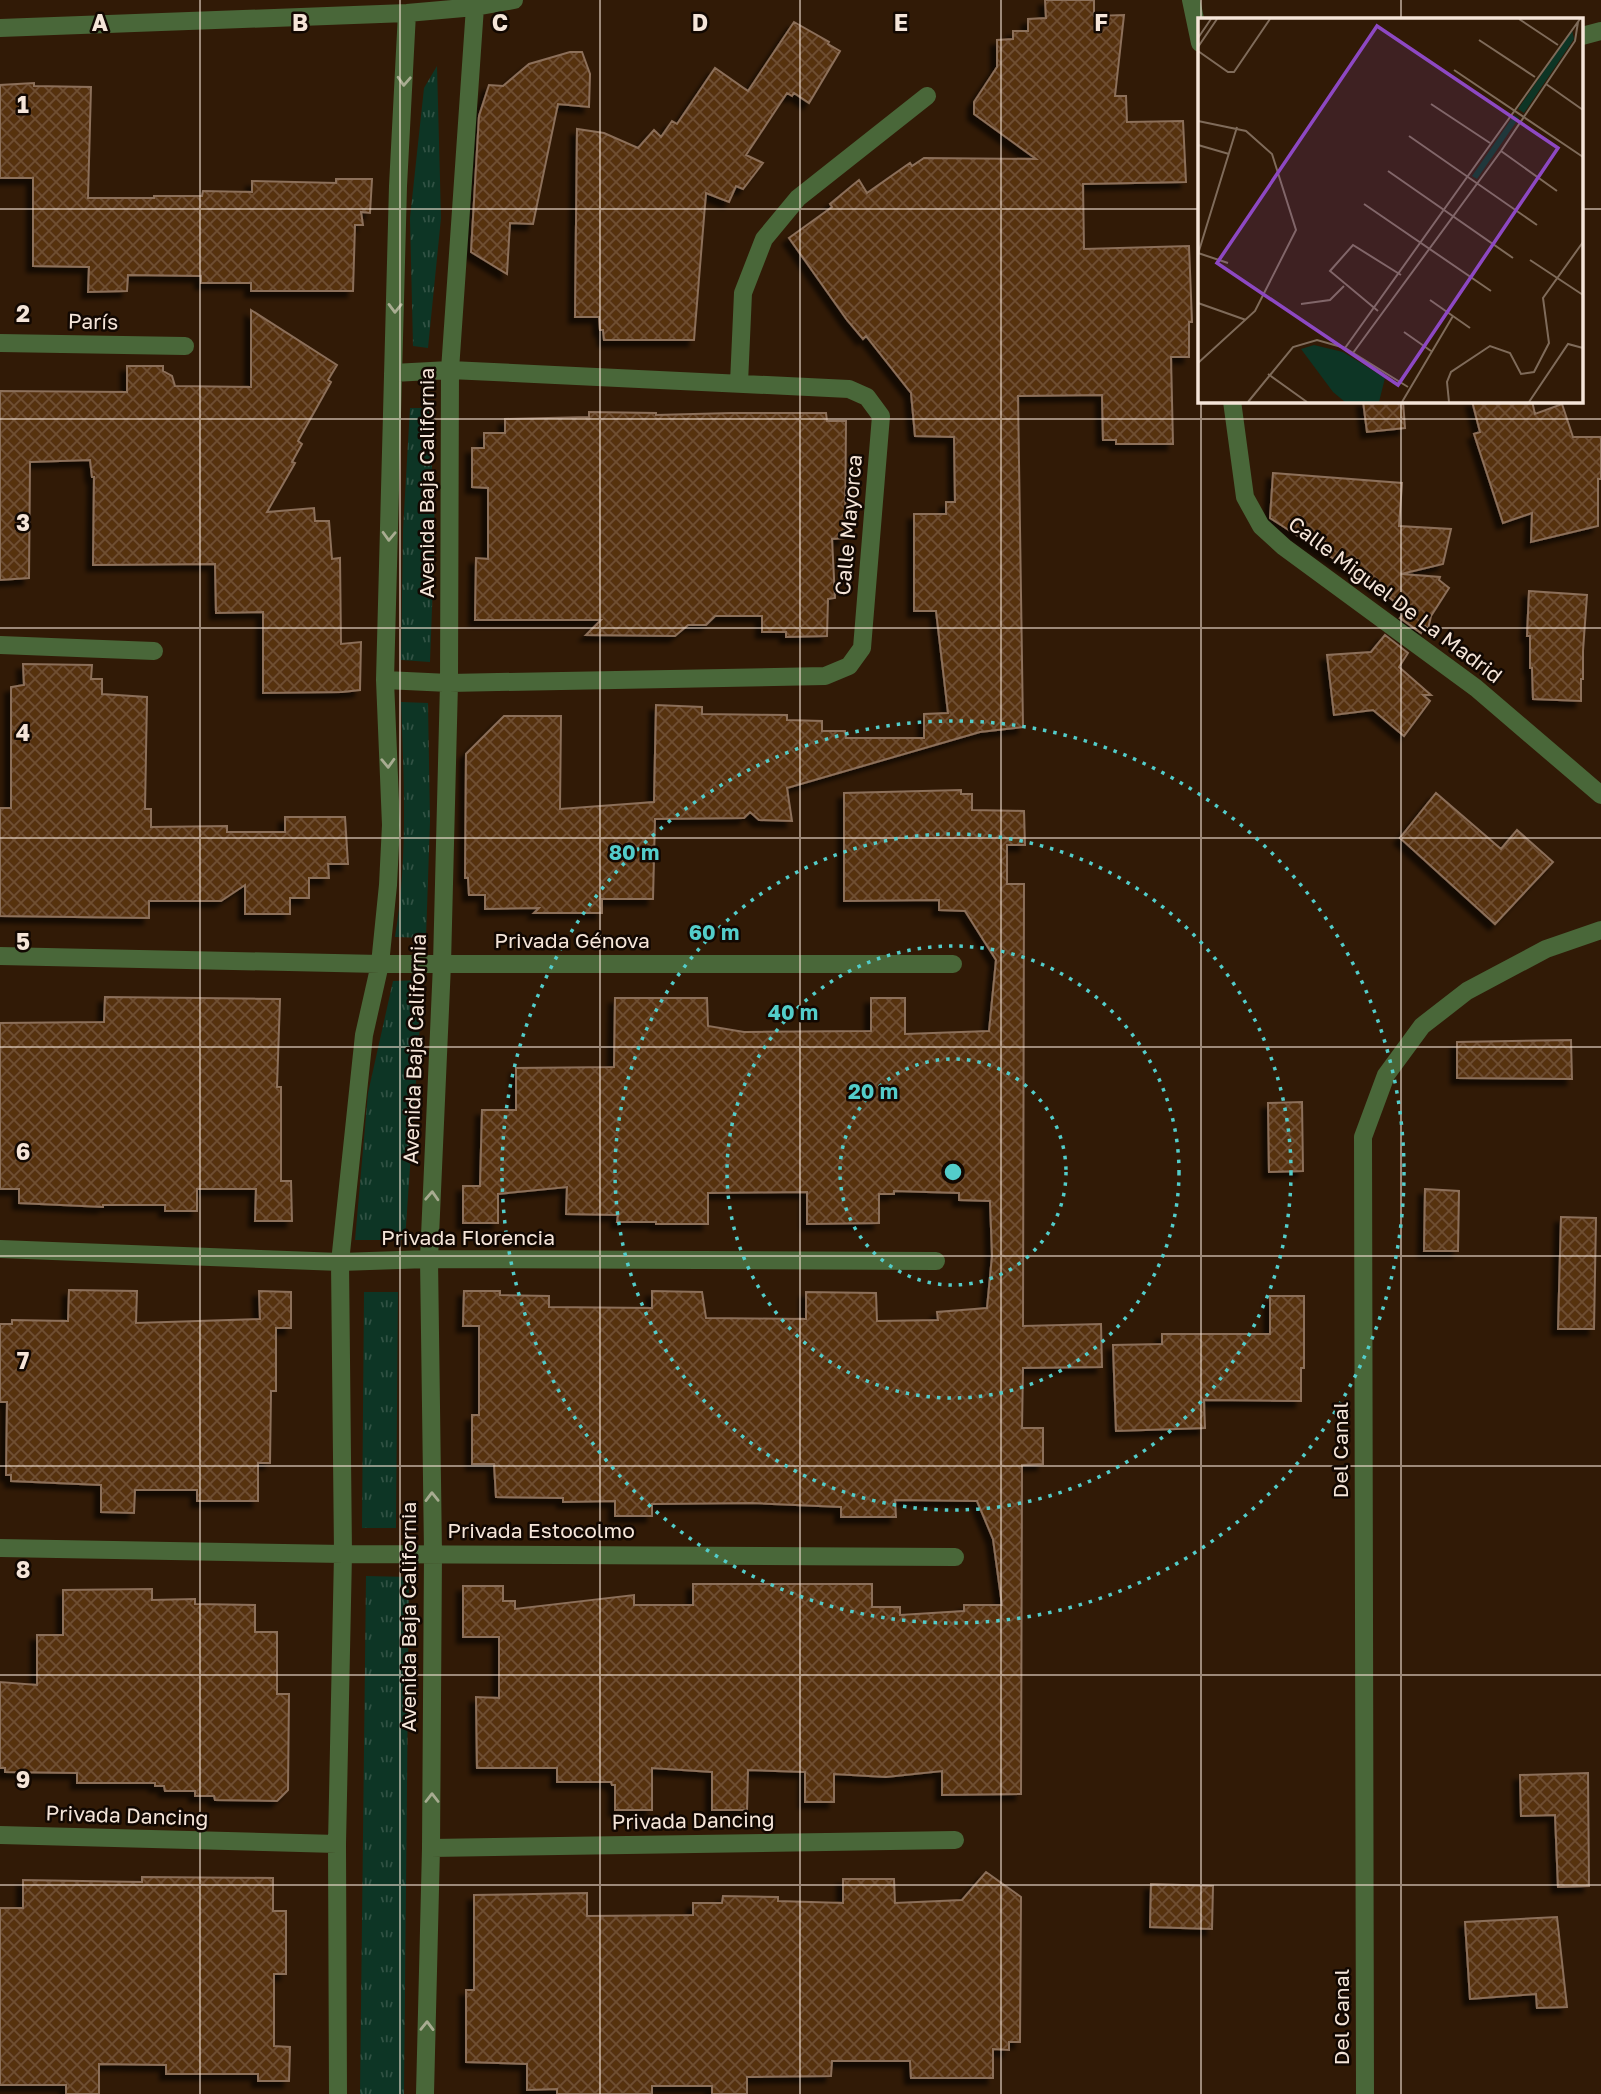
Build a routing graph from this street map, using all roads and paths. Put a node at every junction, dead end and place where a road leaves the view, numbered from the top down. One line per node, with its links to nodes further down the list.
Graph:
1 (514, 0): 3 (street)
2 (1191, 0): 7 (street)
3 (475, 7): 4 (street); 12 (street, Avenida Baja California)
4 (407, 13): 5 (street); 13 (street, Avenida Baja California, one-way to 13)
5 (0, 28)
6 (1601, 31): 8 (street)
7 (1198, 33)
8 (1584, 35)
9 (927, 96): 14 (street)
10 (0, 343): 11 (street, París)
11 (185, 346)
12 (450, 370): 13 (street, Calle Mayorca); 14 (street, Calle Mayorca); 19 (street, Avenida Baja California)
13 (393, 373): 18 (street, Avenida Baja California, one-way to 18)
14 (739, 383): 19 (street, Calle Mayorca)
15 (1231, 402): 20 (street, Calle Miguel De La Madrid)
16 (0, 645): 17 (street)
17 (154, 651)
18 (385, 680): 19 (street, Calle Mayorca); 23 (street, Avenida Baja California, one-way to 23)
19 (449, 683): 24 (street, Avenida Baja California)
20 (1601, 795)
21 (1601, 930): 40 (street, Del Canal)
22 (0, 956): 23 (street)
23 (380, 964): 24 (street, Privada Génova); 29 (street, Avenida Baja California)
24 (442, 964): 25 (street, Privada Génova); 27 (street, Avenida Baja California, one-way to 24)
25 (953, 964)
26 (0, 1249): 29 (street, Privada Florencia)
27 (429, 1259): 28 (street, Privada Florencia); 29 (street, Privada Florencia); 31 (street, Avenida Baja California, one-way to 27)
28 (936, 1261)
29 (340, 1262): 32 (street, Avenida Baja California)
30 (0, 1548): 32 (street, Privada Estocolmo)
31 (433, 1553): 32 (street, Privada Estocolmo); 33 (street, Privada Estocolmo); 37 (street, Avenida Baja California, one-way to 31)
32 (343, 1554): 36 (street, Avenida Baja California)
33 (955, 1557)
34 (0, 1835): 36 (street, Privada Dancing)
35 (955, 1840): 37 (street, Privada Dancing)
36 (337, 1844): 38 (street, Avenida Baja California)
37 (431, 1848): 39 (street, Avenida Baja California, one-way to 37)
38 (338, 2094)
39 (425, 2094)
40 (1365, 2094)

